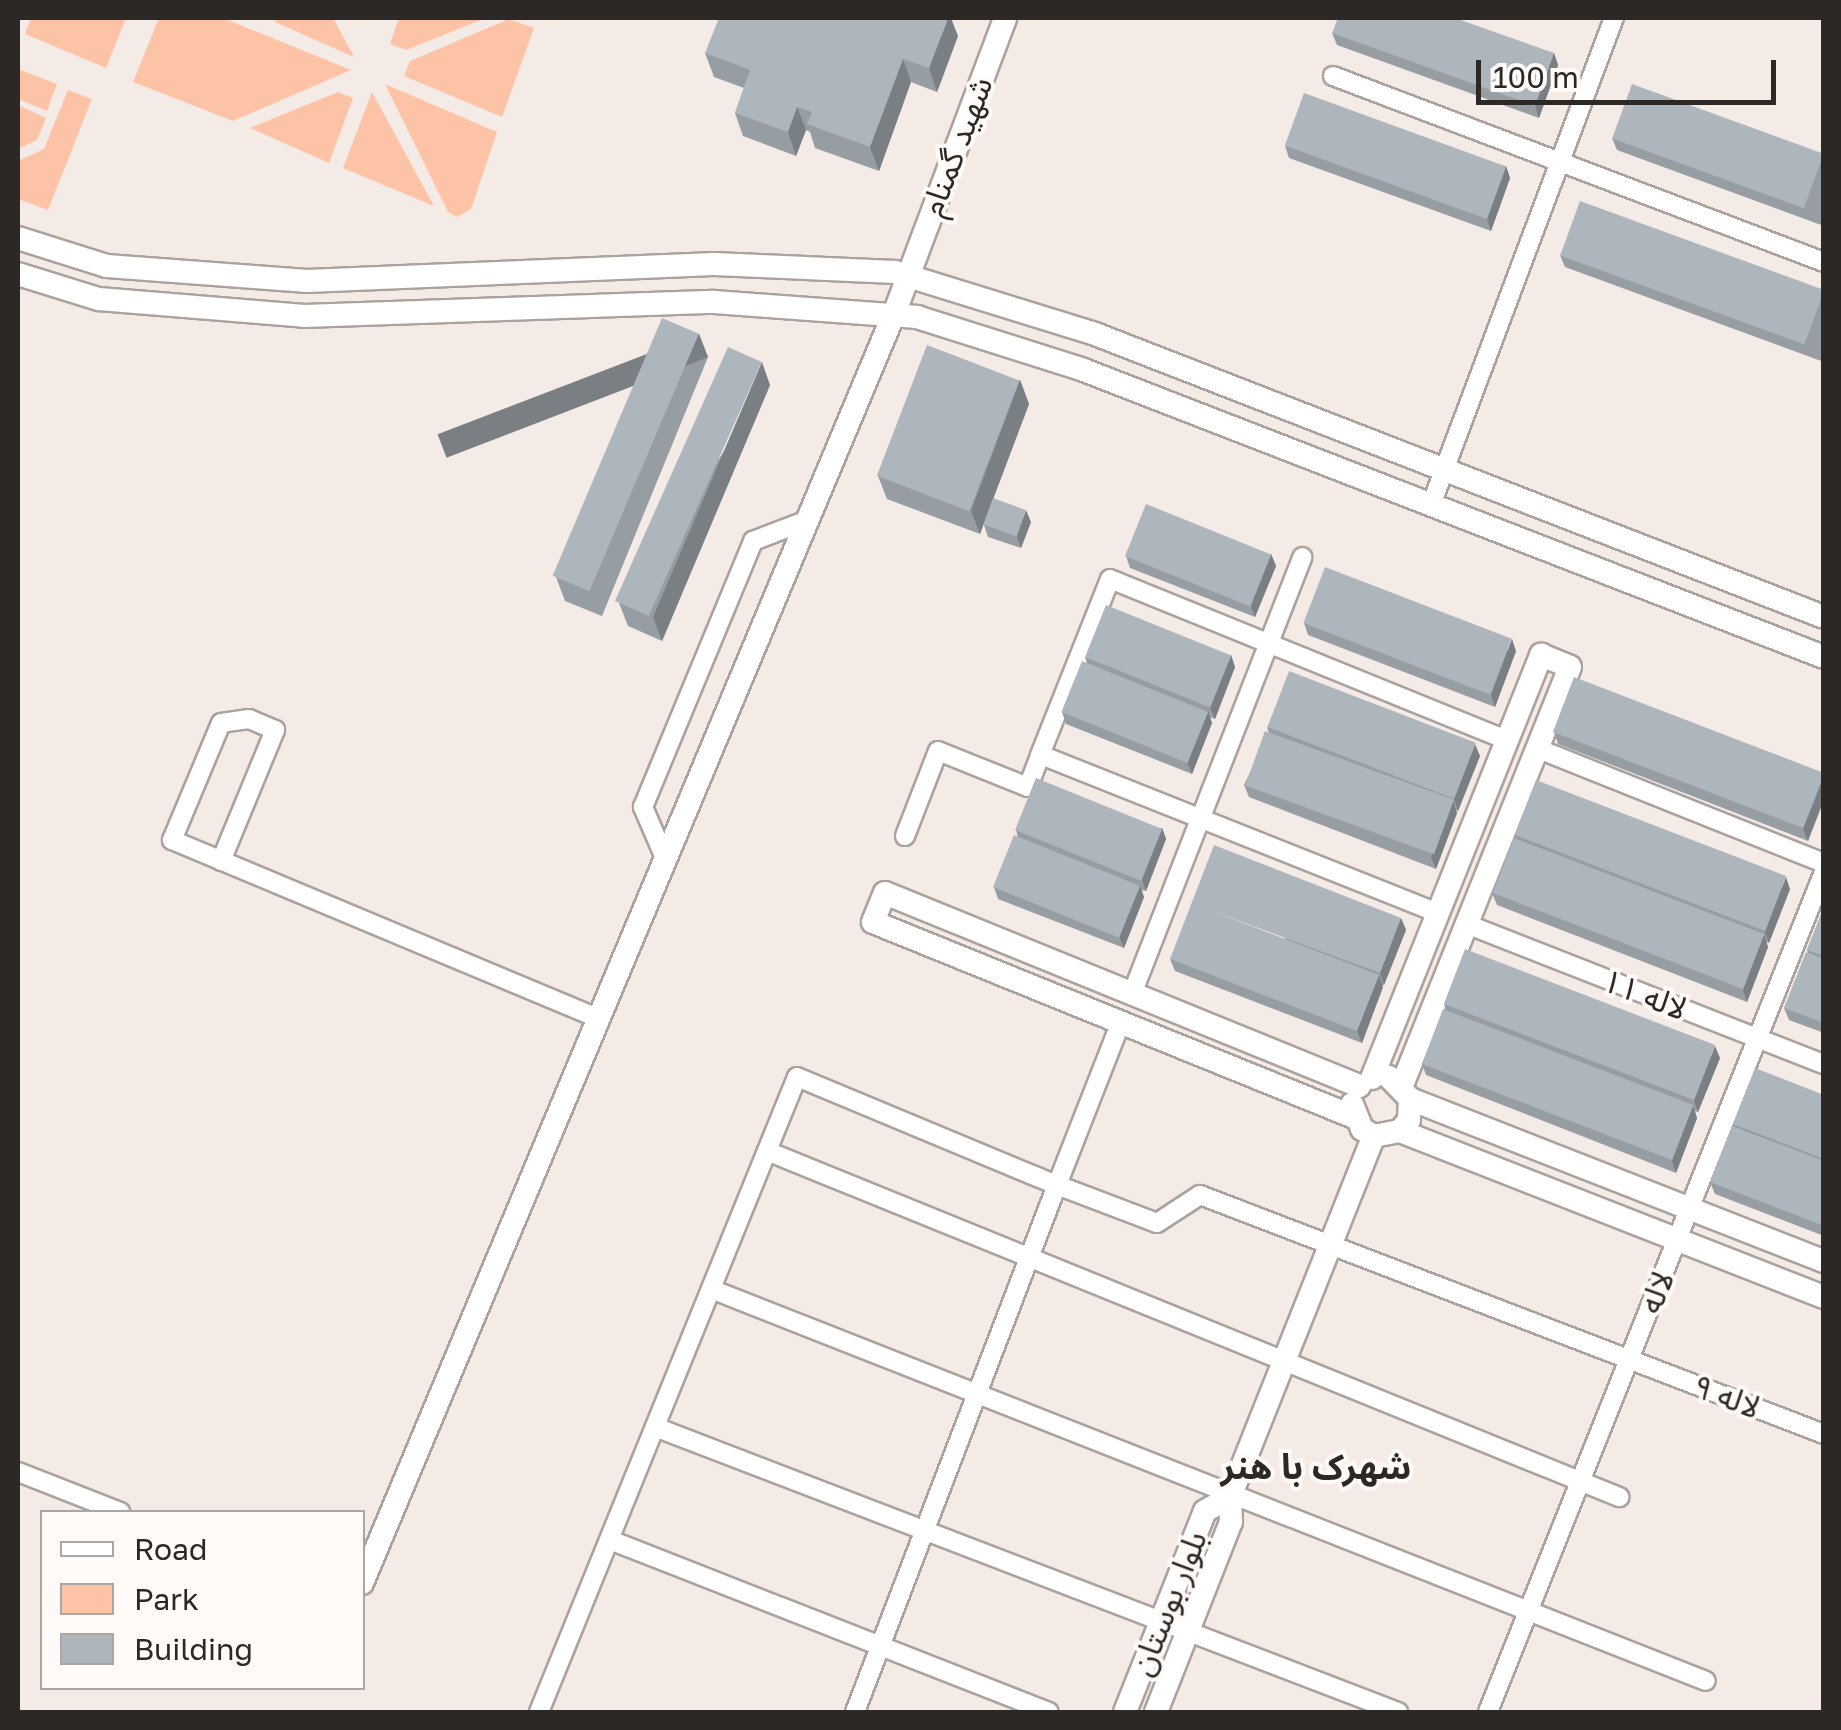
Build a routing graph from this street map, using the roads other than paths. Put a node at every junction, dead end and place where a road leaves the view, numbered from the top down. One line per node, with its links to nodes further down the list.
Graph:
1 (1005, 18): 8 (street, شهید گمنام)
2 (1614, 18): 4 (street)
3 (1333, 76): 4 (street)
4 (1560, 162): 6 (street); 10 (street)
5 (18, 238): 8 (street)
6 (1824, 262)
7 (18, 274): 9 (street)
8 (906, 275): 9 (street, شهید گمنام); 10 (street)
9 (894, 314): 11 (street); 12 (street, شهید گمنام)
10 (1444, 470): 11 (street); 14 (street)
11 (1431, 505): 16 (street)
12 (805, 521): 22 (street, شهید گمنام); 22 (street)
13 (1302, 558): 15 (street)
14 (1824, 617)
15 (1268, 644): 17 (street); 19 (street); 20 (street)
16 (1824, 657)
17 (1507, 740): 18 (street); 26 (street)
18 (1536, 748): 24 (street); 27 (street)
19 (1040, 755): 20 (street); 21 (street)
20 (1200, 819): 26 (street); 28 (street)
21 (905, 836)
22 (664, 858): 29 (street, شهید گمنام)
23 (221, 861): 23 (street); 29 (street)
24 (1824, 863)
25 (1824, 872): 31 (street, لاله)
26 (1438, 913): 33 (street)
27 (1466, 924): 31 (street, لاله ۱۱); 34 (street)
28 (1132, 994): 30 (street); 30 (street); 33 (street)
29 (598, 1018): 59 (street, شهید گمنام)
30 (1121, 1022): 35 (street); 39 (street)
31 (1758, 1038): 32 (street, لاله ۱۱); 40 (street, لاله)
32 (1824, 1064)
33 (1365, 1082): 34 (street); 35 (street)
34 (1406, 1092): 36 (street); 40 (street)
35 (1354, 1117): 37 (street)
36 (1400, 1130): 37 (street); 41 (street)
37 (1374, 1136): 42 (street)
38 (767, 1151): 39 (street); 43 (street); 45 (street)
39 (1057, 1185): 42 (street, لاله ۹); 43 (street)
40 (1690, 1208): 41 (street, لاله); 44 (street)
41 (1677, 1239): 46 (street); 47 (street, لاله)
42 (1332, 1242): 47 (street, لاله ۹); 48 (street)
43 (1030, 1258): 48 (street); 49 (street)
44 (1824, 1261)
45 (711, 1289): 49 (street); 50 (street)
46 (1824, 1297)
47 (1630, 1358): 51 (street, لاله ۹); 53 (street, لاله)
48 (1285, 1362): 53 (street); 54 (street)
49 (976, 1396): 54 (street); 57 (street)
50 (655, 1428): 57 (street); 58 (street)
51 (1824, 1434)
52 (18, 1472): 56 (street)
53 (1580, 1482): 55 (street); 60 (street, لاله)
54 (1230, 1496): 60 (street); 61 (street, بلوار بوستان); 62 (street, بلوار بوستان)
55 (1619, 1497)
56 (115, 1510)
57 (925, 1531): 61 (street); 63 (street)
58 (610, 1540): 63 (street); 65 (street)
59 (365, 1576)
60 (1529, 1610): 64 (street); 71 (street, لاله)
61 (1161, 1622): 62 (street); 68 (street, بلوار بوستان)
62 (1187, 1632): 69 (street, بلوار بوستان); 70 (street)
63 (881, 1646): 66 (street); 67 (street)
64 (1706, 1681)
65 (539, 1712)
66 (855, 1712)
67 (1049, 1712)
68 (1124, 1712)
69 (1156, 1712)
70 (1398, 1712)
71 (1488, 1712)

